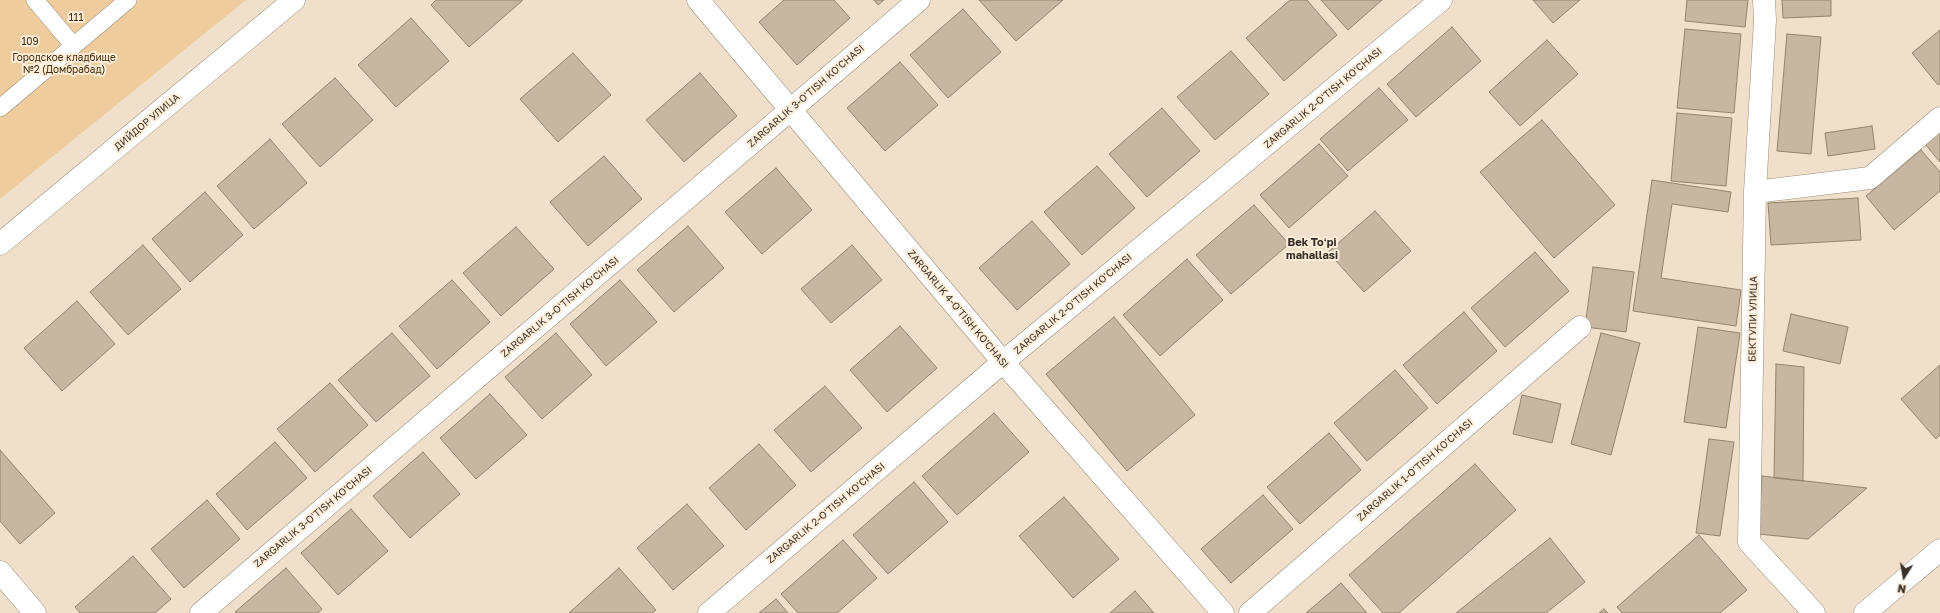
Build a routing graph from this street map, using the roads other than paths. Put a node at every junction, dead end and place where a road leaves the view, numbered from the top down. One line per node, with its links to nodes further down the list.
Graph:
1 (35, 0): 8 (lane)
2 (128, 0): 8 (lane)
3 (294, 0): 13 (street, ДИЙДОР УЛИЦА)
4 (698, 0): 10 (street, ZARGARLIK 4-O'TISH KO'CHASI)
5 (919, 0): 10 (street, ZARGARLIK 3-O'TISH KO'CHASI)
6 (1442, 0): 15 (street, ZARGARLIK 2-O'TISH KO'CHASI)
7 (1764, 0): 12 (street, БЕКТУПИ УЛИЦА)
8 (73, 45): 9 (lane)
9 (0, 108)
10 (791, 110): 15 (street, ZARGARLIK 4-O'TISH KO'CHASI); 19 (street, ZARGARLIK 3-O'TISH KO'CHASI)
11 (1940, 118): 12 (street)
12 (1755, 192): 23 (street, БЕКТУПИ УЛИЦА)
13 (0, 244)
14 (1580, 327): 22 (street, ZARGARLIK 1-O'TISH KO'CHASI)
15 (1003, 362): 20 (street, ZARGARLIK 2-O'TISH KO'CHASI); 21 (street, ZARGARLIK 4-O'TISH KO'CHASI)
16 (1940, 550): 24 (street)
17 (3, 581): 18 (street)
18 (35, 613)
19 (201, 613)
20 (708, 613)
21 (1223, 613)
22 (1250, 613)
23 (1814, 613)
24 (1865, 613)

